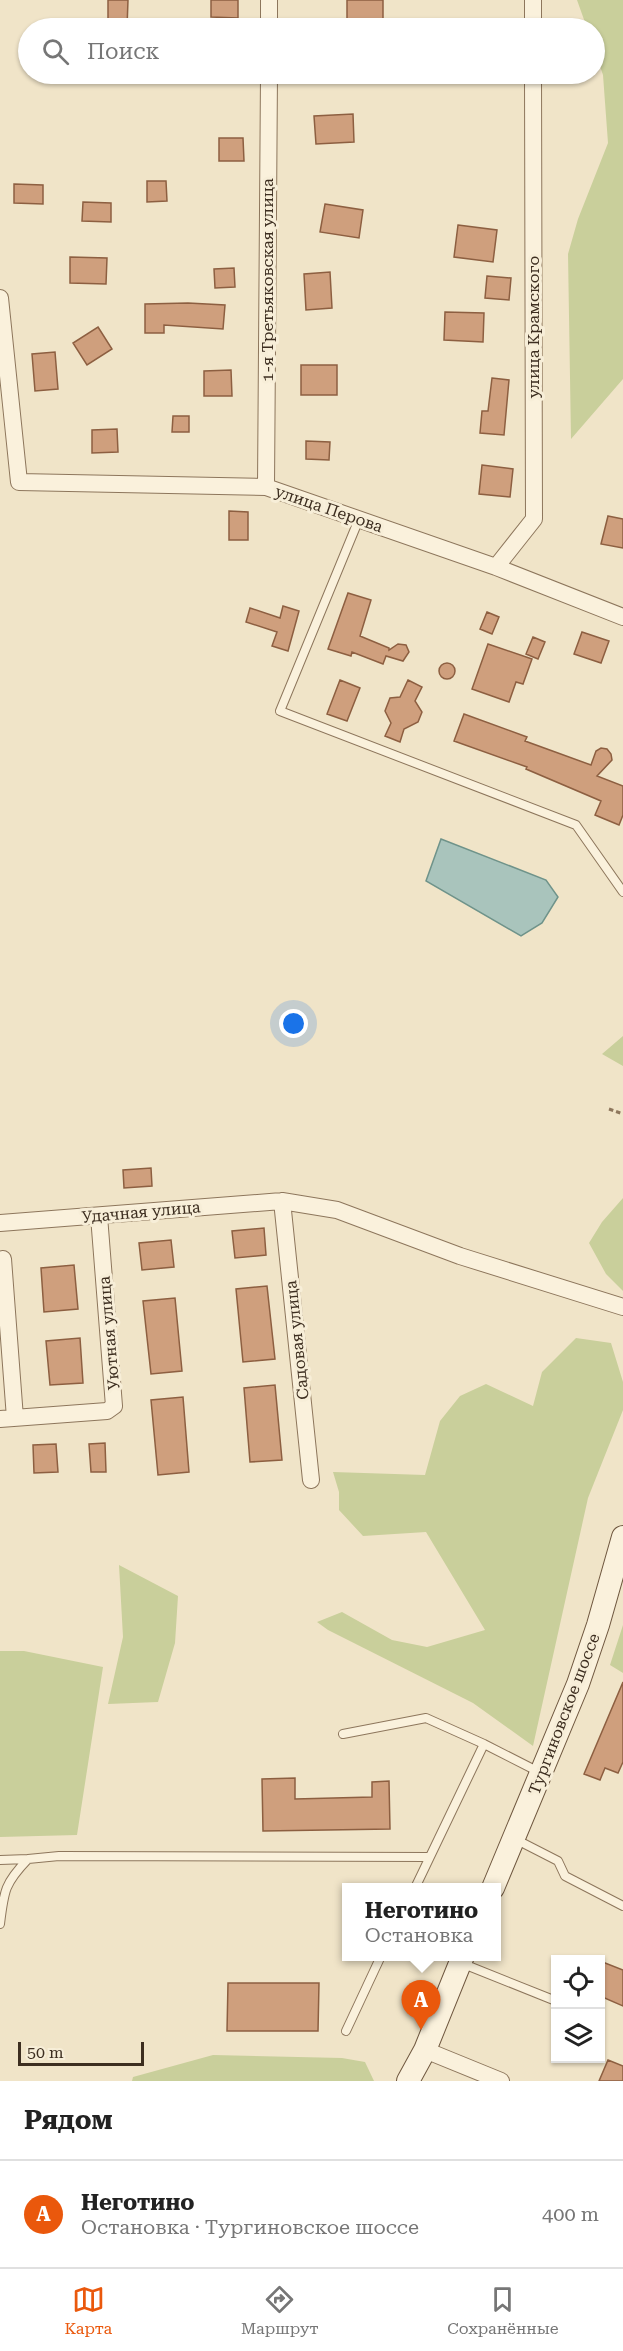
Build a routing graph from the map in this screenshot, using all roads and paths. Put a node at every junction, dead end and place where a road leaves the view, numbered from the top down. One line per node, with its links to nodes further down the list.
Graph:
1 (269, 0): 3 (street)
2 (533, 0): 4 (street)
3 (269, 18)
4 (533, 18)
5 (269, 84): 8 (street, 1-я Третьяковская улица)
6 (533, 84): 10 (street, улица Крамского)
7 (0, 298): 8 (street, улица Перова)
8 (266, 487): 9 (street, улица Перова)
9 (359, 519): 10 (street, улица Перова); 12 (lane)
10 (496, 567): 11 (street, улица Перова)
11 (623, 617)
12 (623, 892)
13 (609, 1109): 14 (path)
14 (623, 1114)
15 (282, 1201): 16 (street, Удачная улица); 19 (street, Удачная улица); 21 (street, Садовая улица)
16 (99, 1216): 17 (street, Удачная улица); 20 (street, Уютная улица)
17 (0, 1224)
18 (3, 1259): 20 (street)
19 (623, 1306)
20 (8, 1419)
21 (311, 1479)
22 (623, 1537): 25 (main road, Тургиновское шоссе)
23 (342, 1734): 24 (lane)
24 (484, 1744): 25 (lane); 27 (lane)
25 (542, 1773): 26 (main road, Тургиновское шоссе)
26 (514, 1839): 31 (main road, Тургиновское шоссе); 32 (lane)
27 (429, 1857): 28 (lane); 30 (lane)
28 (28, 1859): 29 (lane); 33 (lane)
29 (0, 1860)
30 (417, 1883)
31 (495, 1883)
32 (623, 1906)
33 (0, 1924)
34 (379, 1961): 38 (lane)
35 (462, 1961): 39 (main road)
36 (464, 1961): 37 (lane)
37 (551, 1999)
38 (346, 2031)
39 (425, 2050): 40 (main road); 41 (street)
40 (408, 2081)
41 (501, 2081)

